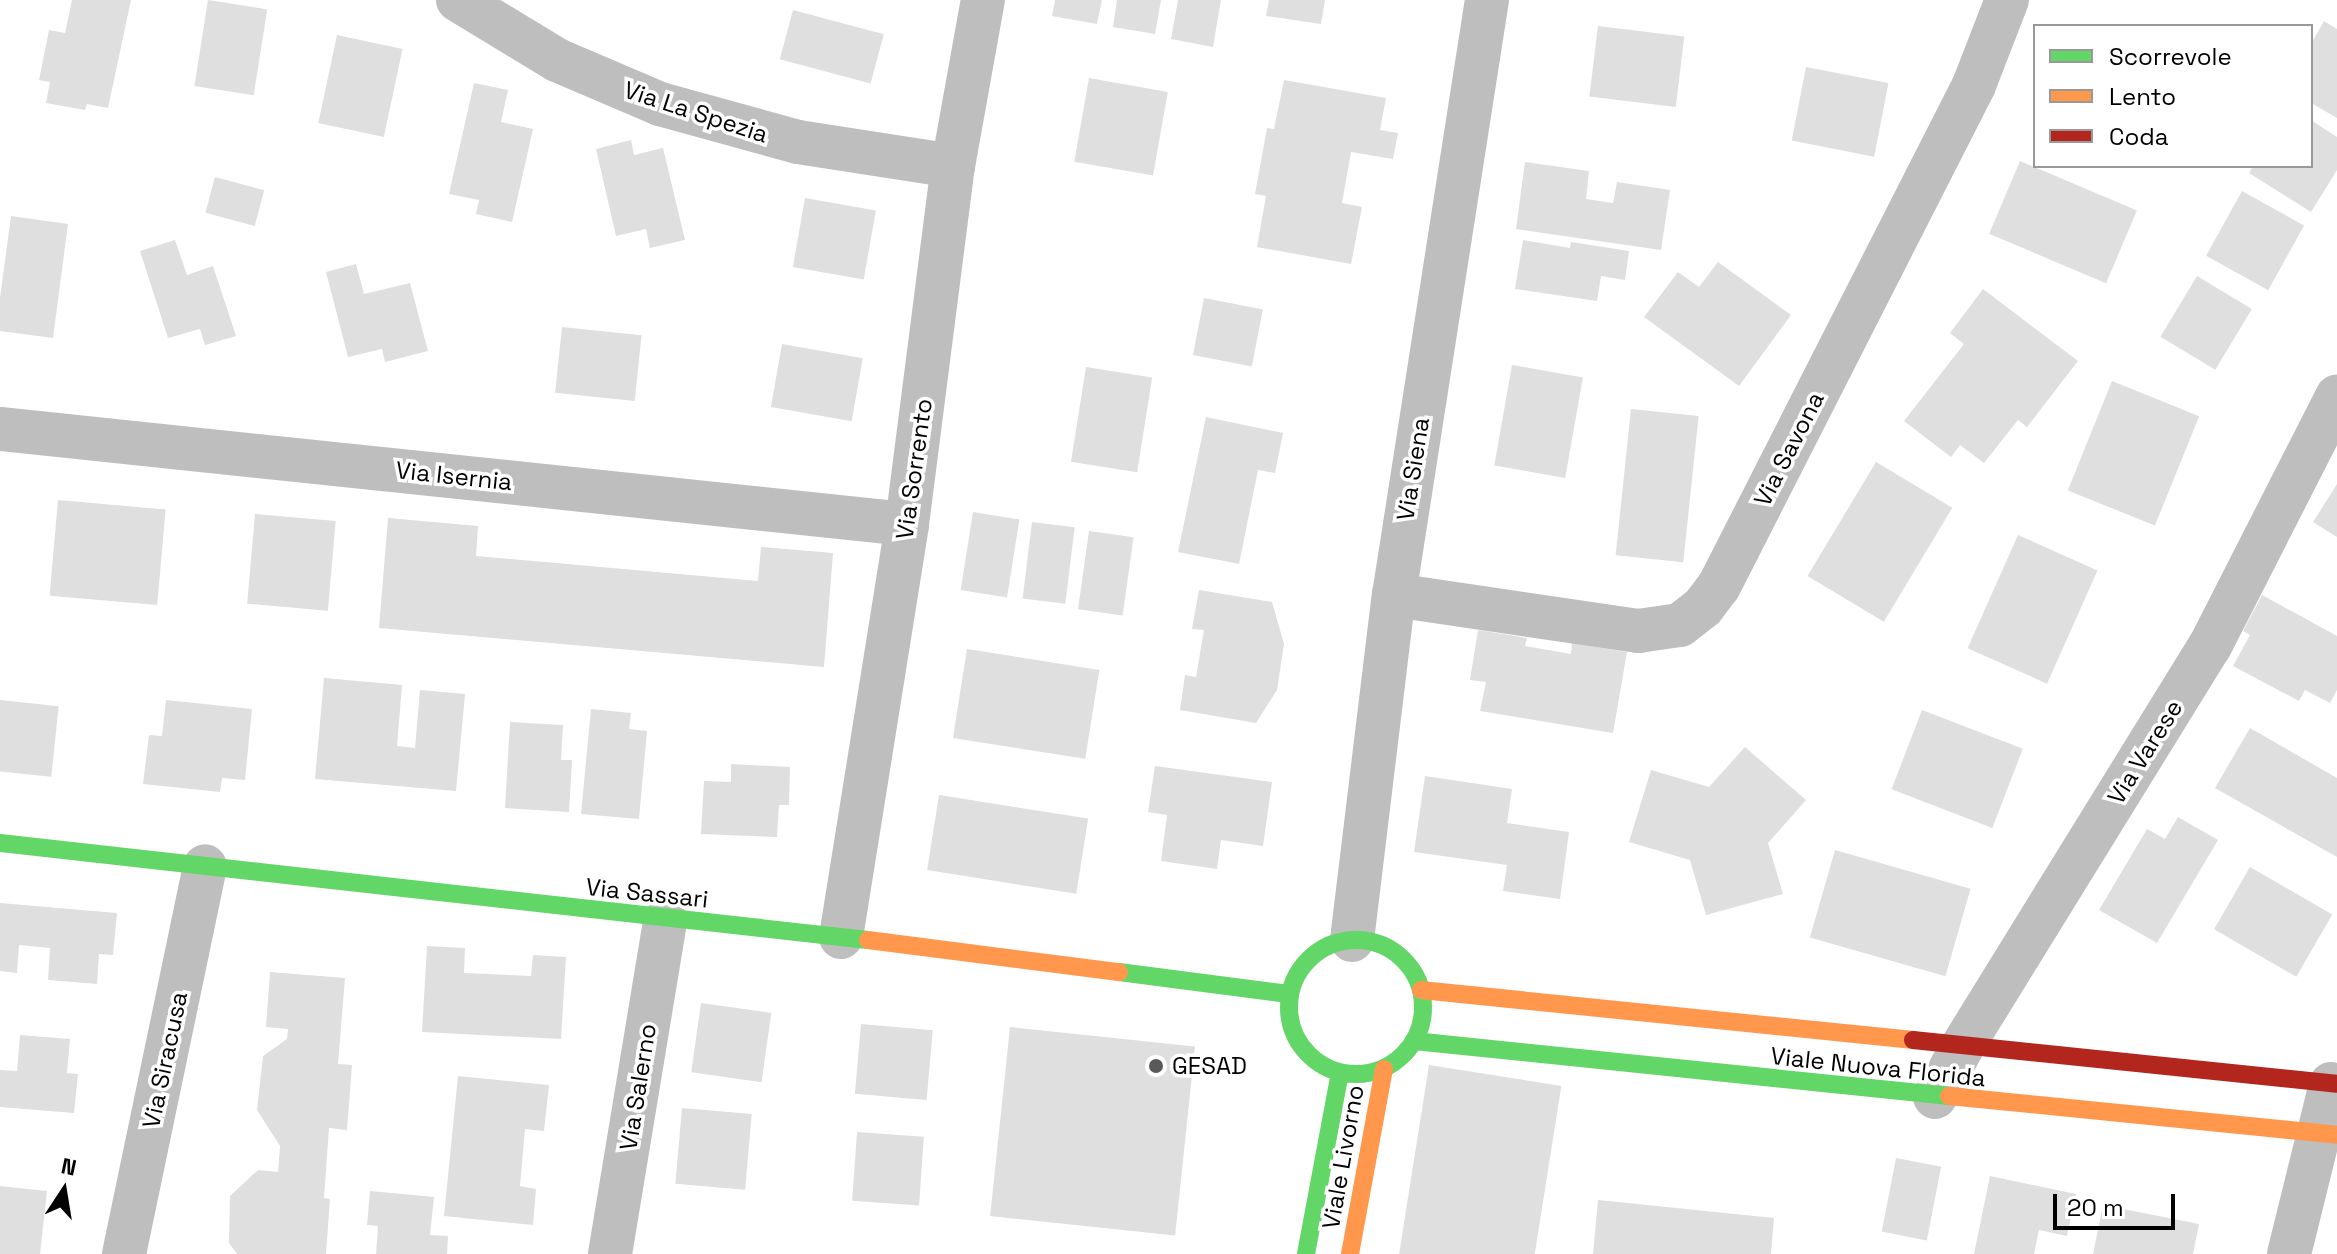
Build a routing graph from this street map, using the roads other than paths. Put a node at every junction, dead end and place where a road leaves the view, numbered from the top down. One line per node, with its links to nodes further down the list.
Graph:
1 (458, 0): 5 (street, Via La Spezia)
2 (983, 0): 5 (street, Via Sorrento)
3 (1487, 0): 9 (street, Via Siena)
4 (2007, 0): 9 (street, Via Savona)
5 (953, 166): 8 (street, Via Sorrento)
6 (2337, 397): 18 (street, Via Varese)
7 (0, 429): 8 (street, Via Isernia)
8 (907, 524): 13 (street, Via Sorrento)
9 (1394, 595): 14 (street, Via Siena)
10 (0, 843): 11 (street, Via Sassari)
11 (205, 866): 12 (street, Via Sassari); 24 (street, Via Siracusa)
12 (665, 920): 13 (street, Via Sassari); 25 (street, Via Salerno)
13 (841, 937): 16 (street, Via Sassari)
14 (1352, 940): 15 (street); 16 (street)
15 (1421, 990): 17 (street); 18 (street, Viale Nuova Florida)
16 (1289, 994): 20 (street)
17 (1414, 1041): 19 (street); 22 (street, Viale Nuova Florida)
18 (1962, 1047): 21 (street, Viale Nuova Florida); 22 (street, Via Varese)
19 (1384, 1069): 20 (street); 27 (street, Viale Livorno)
20 (1340, 1073): 26 (street, Viale Livorno)
21 (2334, 1084): 23 (street)
22 (1935, 1097): 23 (street, Viale Nuova Florida)
23 (2327, 1134): 28 (street)
24 (124, 1254)
25 (610, 1254)
26 (1306, 1254)
27 (1350, 1254)
28 (2289, 1254)

